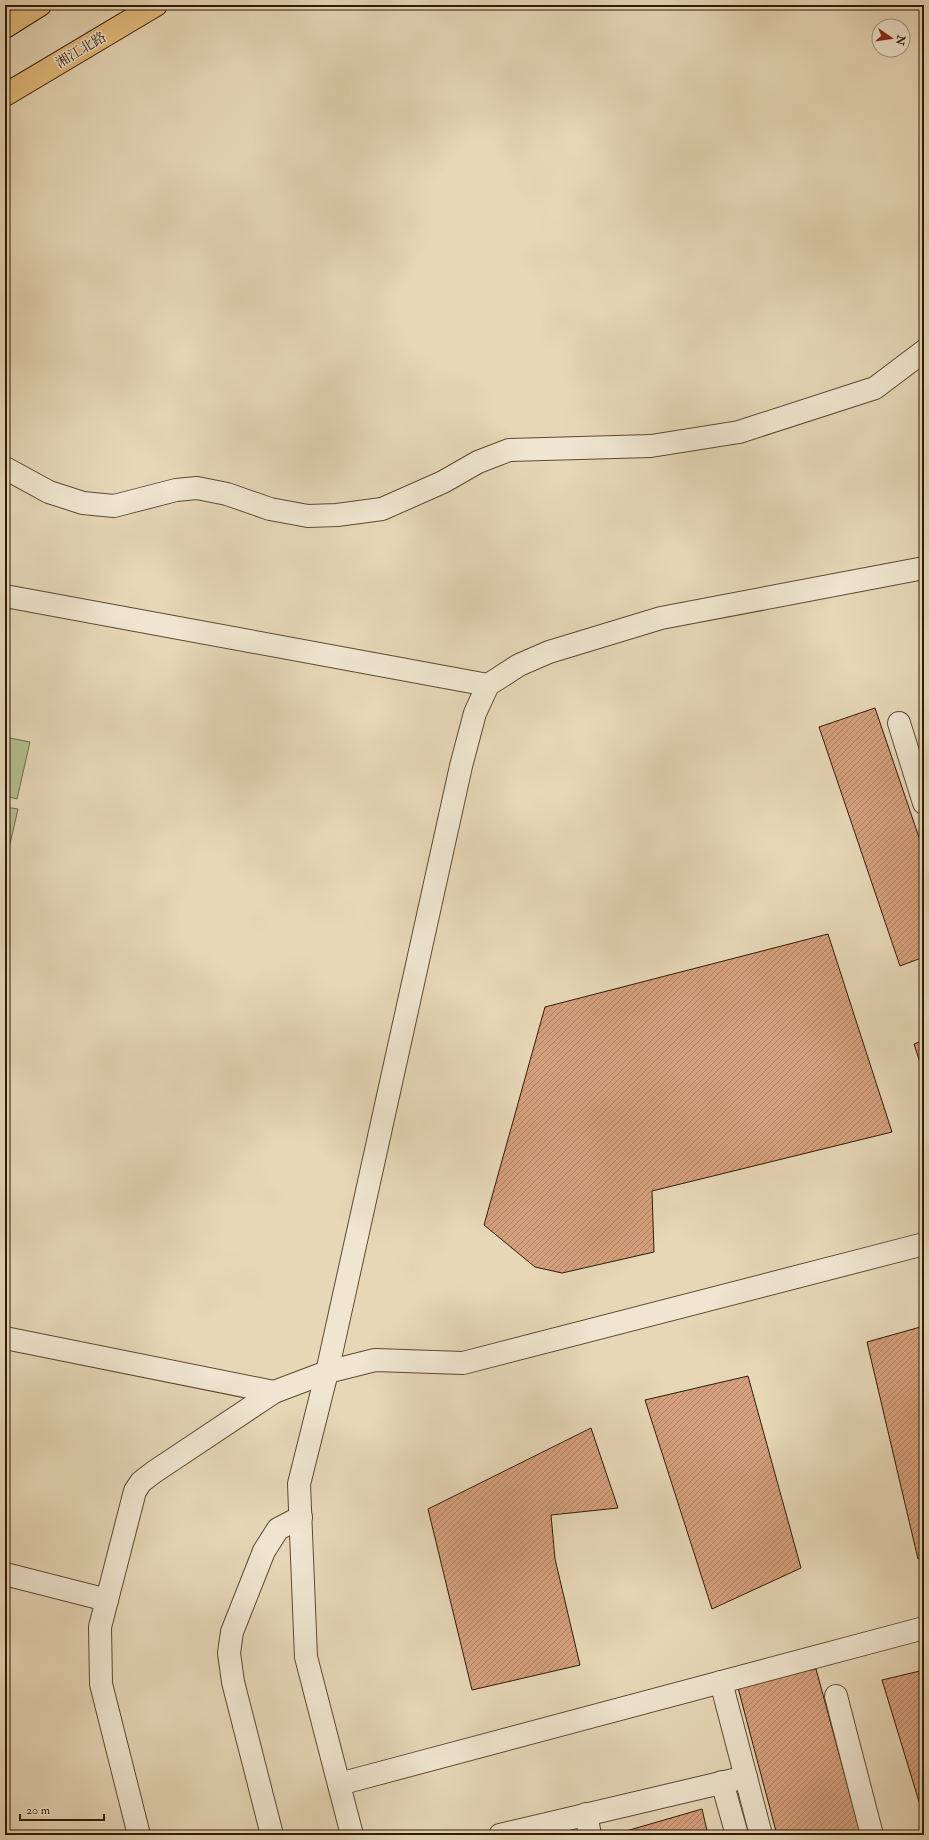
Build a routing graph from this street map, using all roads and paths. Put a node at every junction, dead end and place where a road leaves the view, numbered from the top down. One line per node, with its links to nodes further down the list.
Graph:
1 (40, 5): 3 (main road)
2 (156, 5): 4 (main road, 湘江北路)
3 (5, 27)
4 (5, 95)
5 (924, 351): 6 (street)
6 (5, 468)
7 (924, 568): 9 (street)
8 (5, 596): 9 (street)
9 (488, 685): 14 (street)
10 (899, 723): 11 (street)
11 (924, 804)
12 (924, 1244): 14 (street)
13 (5, 1338): 15 (street)
14 (327, 1372): 15 (street); 16 (street)
15 (274, 1392): 18 (street)
16 (300, 1517): 24 (street); 27 (street)
17 (5, 1574): 18 (street)
18 (107, 1600): 26 (street)
19 (924, 1628): 20 (street)
20 (721, 1682): 22 (street); 24 (street)
21 (836, 1696): 33 (street)
22 (746, 1777): 23 (street); 32 (street)
23 (722, 1782): 25 (street); 31 (street)
24 (339, 1784): 28 (street)
25 (586, 1814): 29 (street); 30 (street)
26 (140, 1835)
27 (272, 1835)
28 (352, 1835)
29 (500, 1835)
30 (590, 1835)
31 (737, 1835)
32 (762, 1835)
33 (872, 1835)

